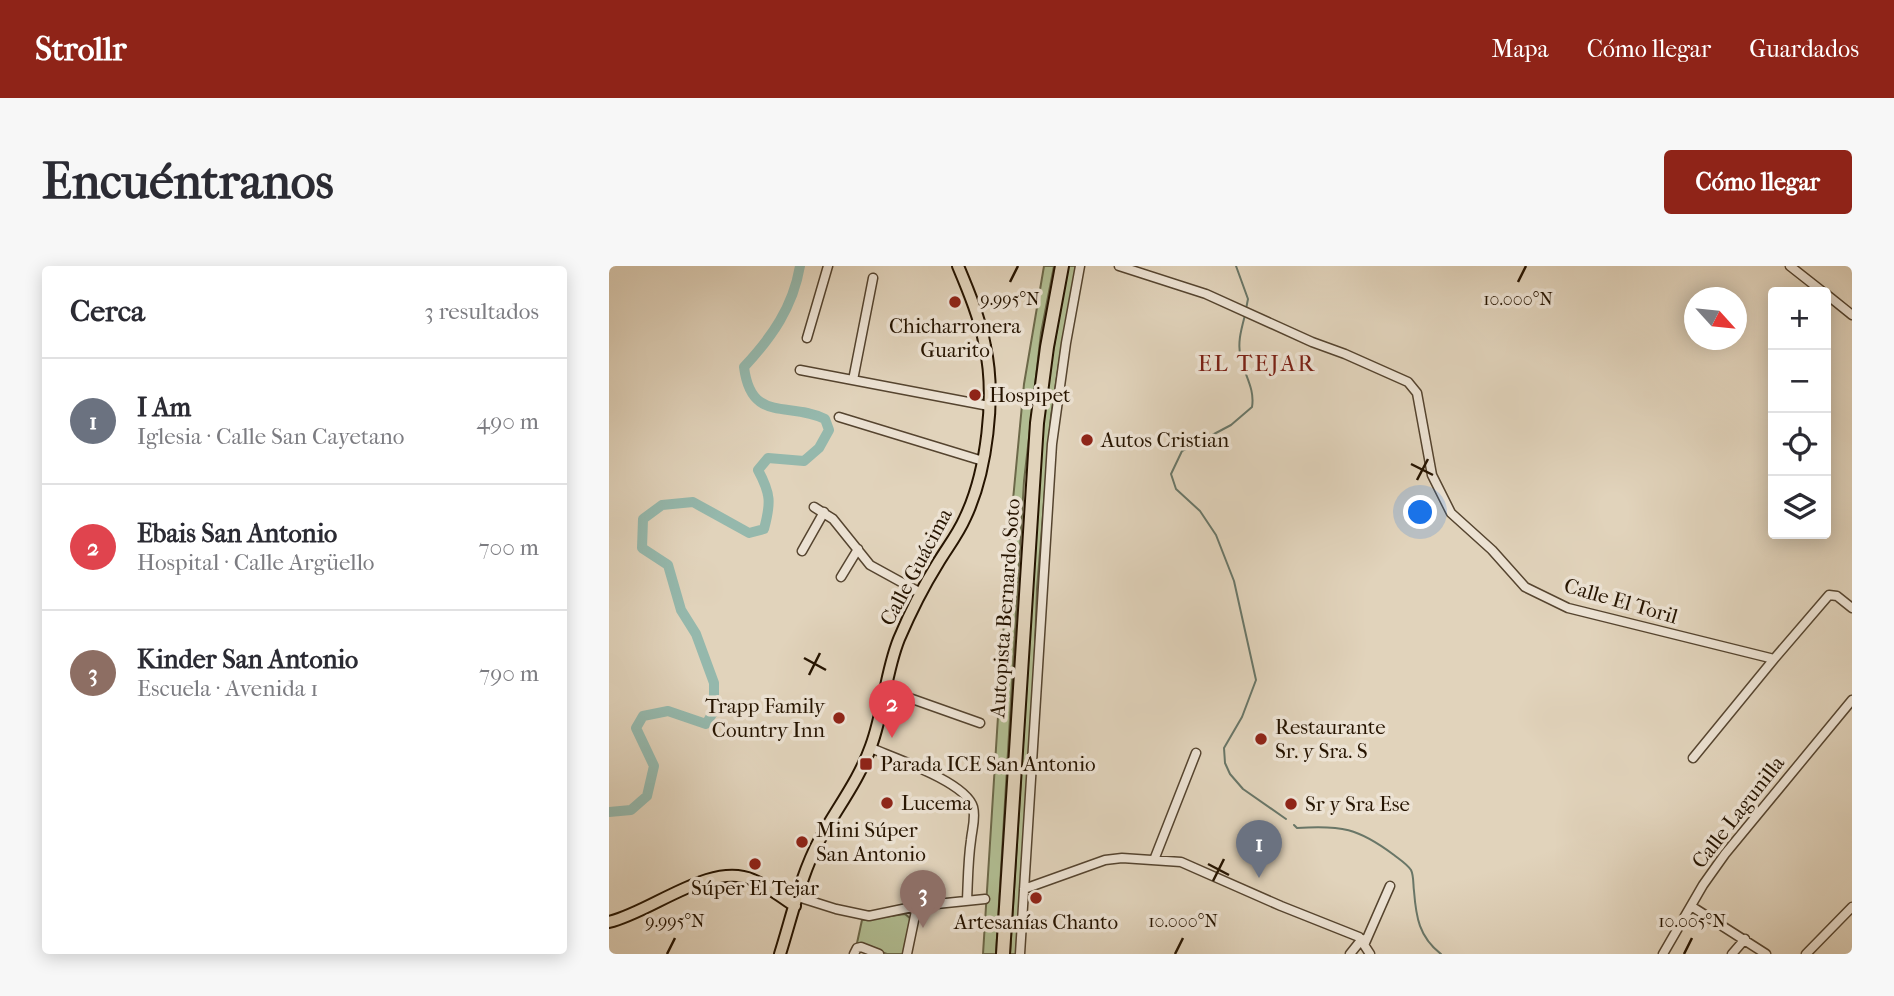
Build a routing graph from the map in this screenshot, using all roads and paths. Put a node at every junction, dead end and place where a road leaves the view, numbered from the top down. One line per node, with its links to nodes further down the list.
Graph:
1 (828, 266): 11 (street)
2 (958, 266): 14 (main road, Calle Guácima)
3 (1062, 266): 47 (highway, Autopista Bernardo Soto)
4 (1080, 266): 33 (street)
5 (1119, 266): 24 (street, Calle El Toril)
6 (1790, 266): 8 (street)
7 (873, 278): 13 (street)
8 (1817, 287)
9 (1831, 298): 10 (street)
10 (1852, 315)
11 (807, 338)
12 (800, 370): 13 (street)
13 (853, 380): 14 (street)
14 (989, 406): 16 (main road, Calle Guácima)
15 (839, 417): 16 (street)
16 (982, 461): 22 (main road, Calle Guácima)
17 (814, 507): 18 (street)
18 (824, 512): 19 (street); 20 (street)
19 (858, 550): 21 (street); 22 (street)
20 (802, 551)
21 (841, 577)
22 (921, 593): 25 (main road, Calle Guácima)
23 (1852, 608): 24 (street)
24 (1774, 659): 30 (street)
25 (884, 689): 27 (street); 28 (main road, Calle Guácima)
26 (1852, 700): 38 (street, Calle Lagunilla)
27 (980, 723)
28 (871, 748): 35 (street); 36 (main road, Calle Guácima)
29 (1196, 753): 31 (street)
30 (1693, 758)
31 (1154, 860): 33 (street); 42 (street)
32 (1390, 886): 42 (street)
33 (1024, 888): 48 (street)
34 (985, 899): 35 (street)
35 (967, 900): 37 (street)
36 (796, 902): 37 (street); 40 (main road); 43 (main road, Calle Guácima)
37 (917, 906): 46 (street)
38 (1691, 906): 41 (street); 51 (street, Calle Lagunilla)
39 (1852, 907): 54 (street)
40 (609, 922)
41 (1745, 939): 52 (street); 53 (street)
42 (1364, 941): 49 (street); 50 (street)
43 (780, 954)
44 (855, 954): 45 (street)
45 (879, 954)
46 (907, 954)
47 (1003, 954)
48 (1020, 954)
49 (1350, 954)
50 (1370, 954)
51 (1663, 954)
52 (1733, 954)
53 (1766, 954)
54 (1806, 954)

